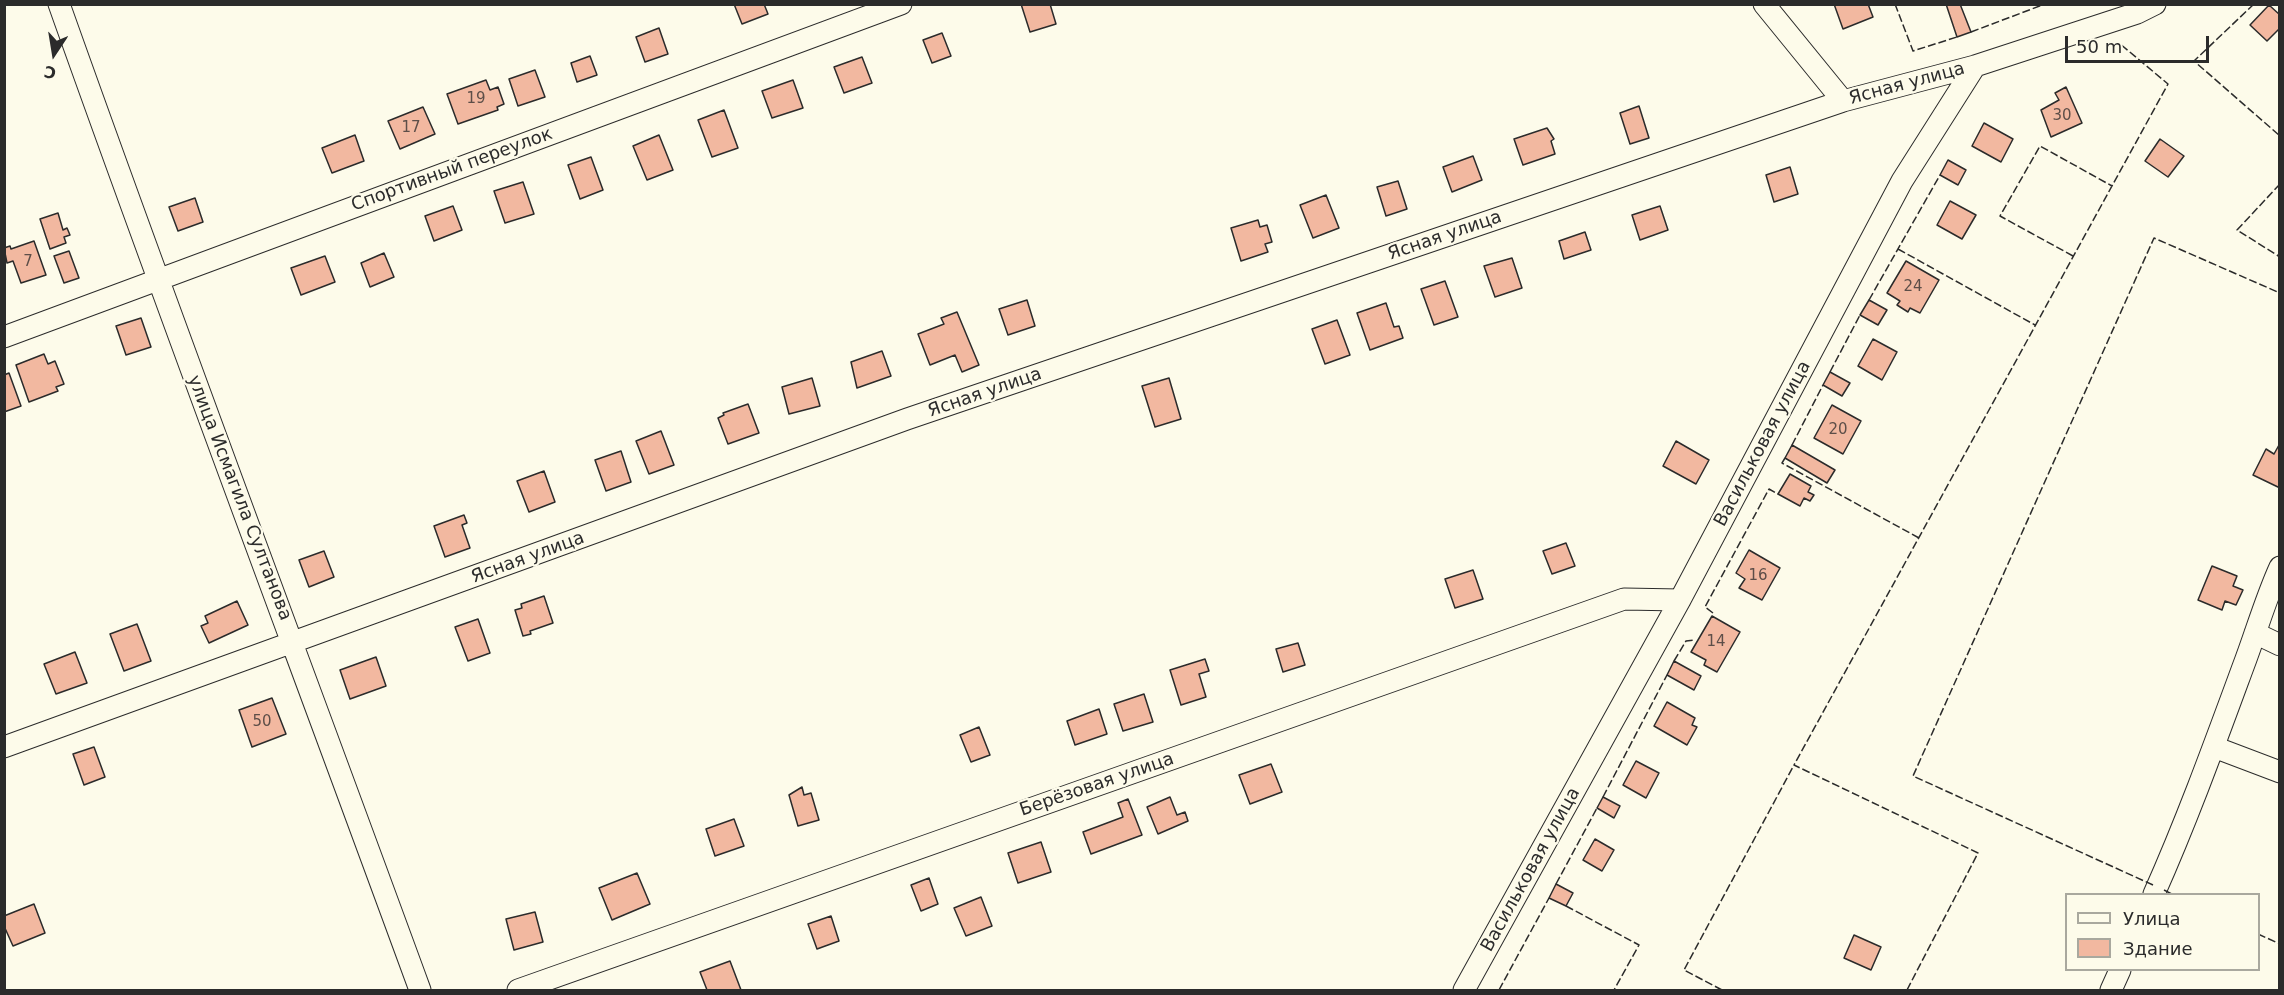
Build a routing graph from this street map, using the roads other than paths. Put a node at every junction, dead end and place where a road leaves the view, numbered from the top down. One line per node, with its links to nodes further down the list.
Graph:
1 (58, 4): 7 (street, улица Исмагила Султанова)
2 (901, 4): 7 (street, Спортивный переулок)
3 (1764, 4): 6 (street)
4 (2155, 4): 5 (street)
5 (1975, 66): 6 (street, Ясная улица); 10 (street, Васильковая улица)
6 (1843, 101): 12 (street, Ясная улица)
7 (156, 279): 8 (street, Спортивный переулок); 12 (street, улица Исмагила Султанова)
8 (4, 337)
9 (2280, 567): 11 (street)
10 (1680, 600): 20 (street, Берёзовая улица); 21 (street, Васильковая улица)
11 (2255, 633): 13 (street); 15 (street)
12 (294, 644): 14 (street, Ясная улица); 19 (street, улица Исмагила Султанова)
13 (2280, 645)
14 (4, 747)
15 (2214, 747): 16 (street); 17 (street)
16 (2280, 772)
17 (2154, 893)
18 (2119, 971): 22 (street)
19 (420, 990)
20 (518, 990)
21 (1464, 990)
22 (2111, 990)

